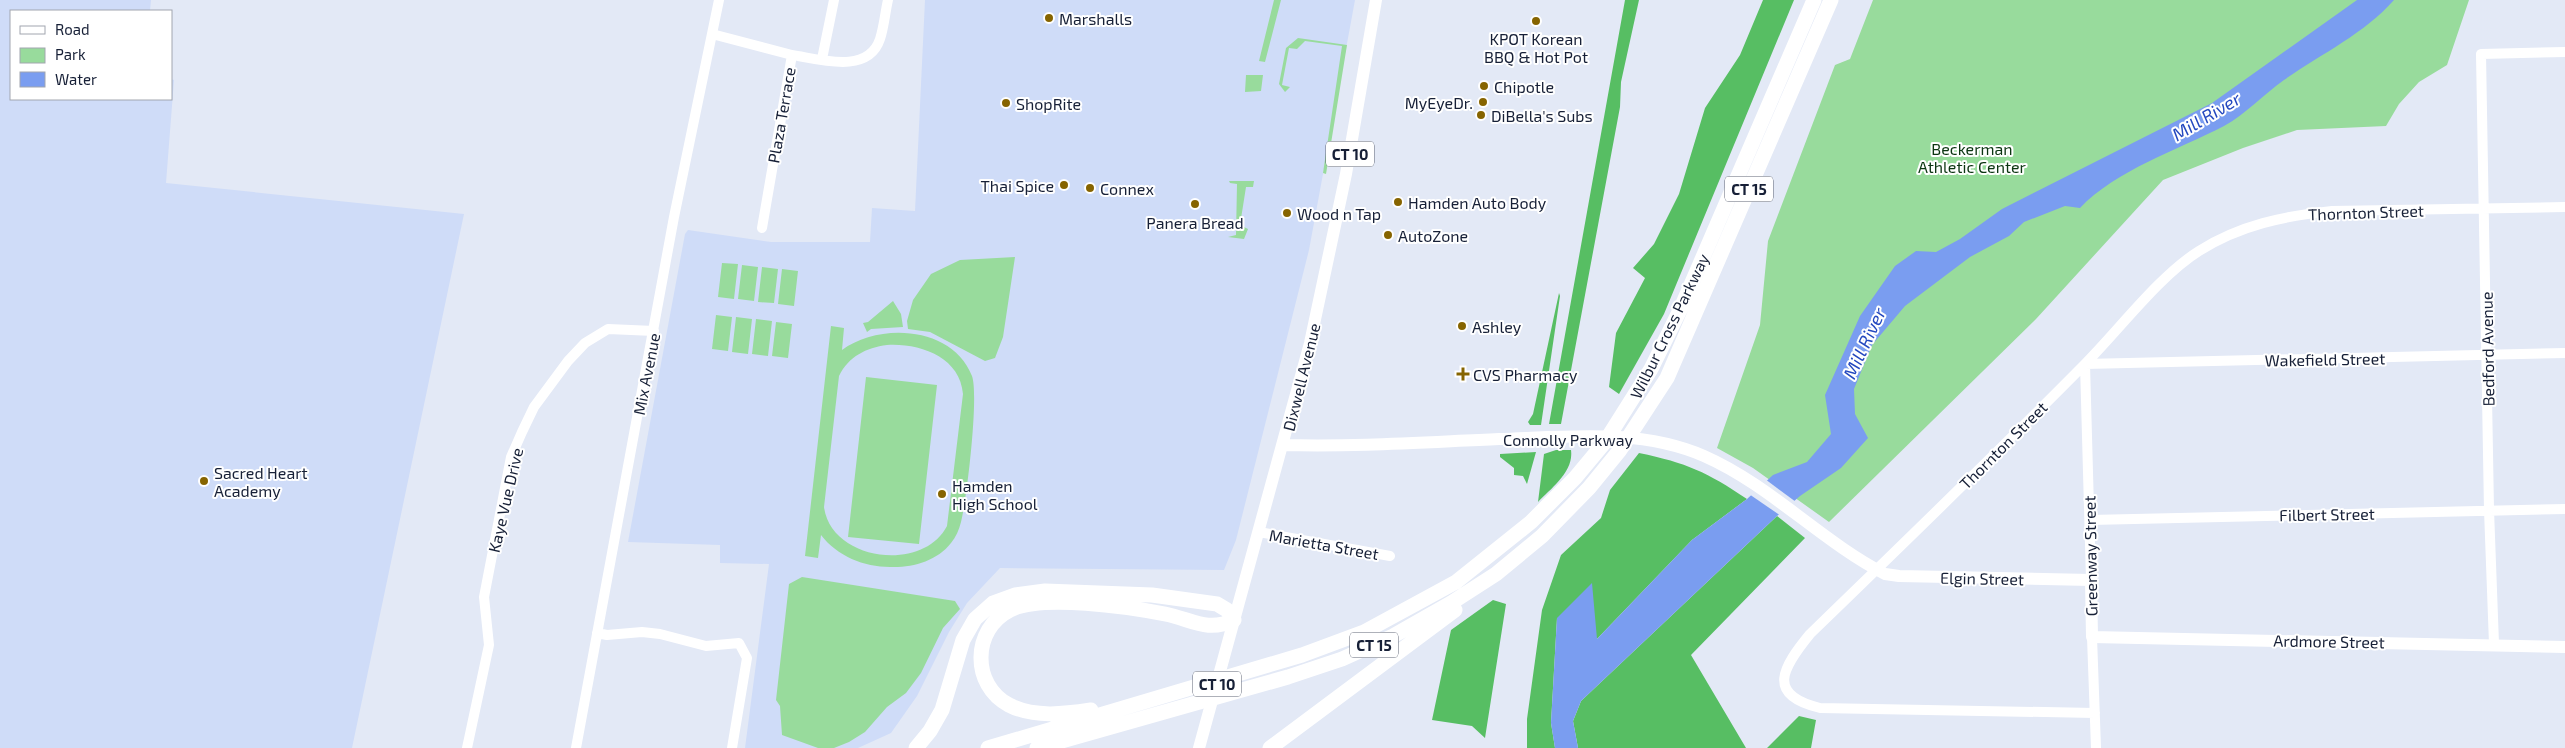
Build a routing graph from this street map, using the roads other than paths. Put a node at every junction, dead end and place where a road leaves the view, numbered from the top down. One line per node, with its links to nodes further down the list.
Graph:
1 (719, 0): 7 (street, Mix Avenue)
2 (834, 0): 10 (street)
3 (888, 0): 10 (street)
4 (1376, 0): 18 (main road, Dixwell Avenue / CT 10)
5 (1814, 0): 32 (highway, Wilbur Cross Parkway / CT 15)
6 (1831, 0): 25 (highway, Wilbur Cross Parkway / CT 15)
7 (712, 34): 9 (street, Plaza Terrace); 14 (street, Mix Avenue)
8 (2565, 52): 12 (street, Bedford Avenue)
9 (792, 54): 10 (street); 13 (street, Plaza Terrace)
10 (822, 59)
11 (2565, 207): 12 (street, Thornton Street)
12 (2485, 210): 16 (street, Bedford Avenue); 17 (street, Thornton Street)
13 (762, 228)
14 (654, 331): 28 (street, Mix Avenue); 34 (street, Kaye Vue Drive)
15 (2565, 353): 16 (street, Wakefield Street)
16 (2487, 355): 17 (street, Wakefield Street); 20 (street, Bedford Avenue)
17 (2085, 364): 21 (street, Greenway Street); 24 (street, Thornton Street)
18 (1283, 444): 22 (main road, Dixwell Avenue / CT 10); 24 (main road, Connolly Parkway)
19 (2565, 509): 20 (street, Filbert Street)
20 (2489, 510): 21 (street, Filbert Street); 30 (street, Bedford Avenue)
21 (2090, 520): 26 (street, Greenway Street)
22 (1258, 532): 23 (street, Marietta Street); 27 (main road, Dixwell Avenue / CT 10)
23 (1390, 556)
24 (1876, 569): 26 (main road, Elgin Street); 33 (street, Thornton Street)
25 (1496, 574): 39 (highway, Wilbur Cross Parkway / CT 15); 41 (highway)
26 (2090, 580): 29 (main road, Greenway Street)
27 (1234, 620): 32 (highway); 37 (highway); 40 (main road, Dixwell Avenue / CT 10)
28 (597, 633): 35 (street, Mix Avenue); 36 (street)
29 (2092, 637): 30 (main road, Ardmore Street); 33 (street, Greenway Street)
30 (2494, 644): 31 (main road, Ardmore Street)
31 (2565, 647)
32 (1151, 700): 38 (highway, Wilbur Cross Parkway / CT 15)
33 (2095, 713): 42 (street, Greenway Street)
34 (467, 748)
35 (576, 748)
36 (732, 748)
37 (916, 748)
38 (988, 748)
39 (1037, 748)
40 (1199, 748)
41 (1270, 748)
42 (2096, 748)

